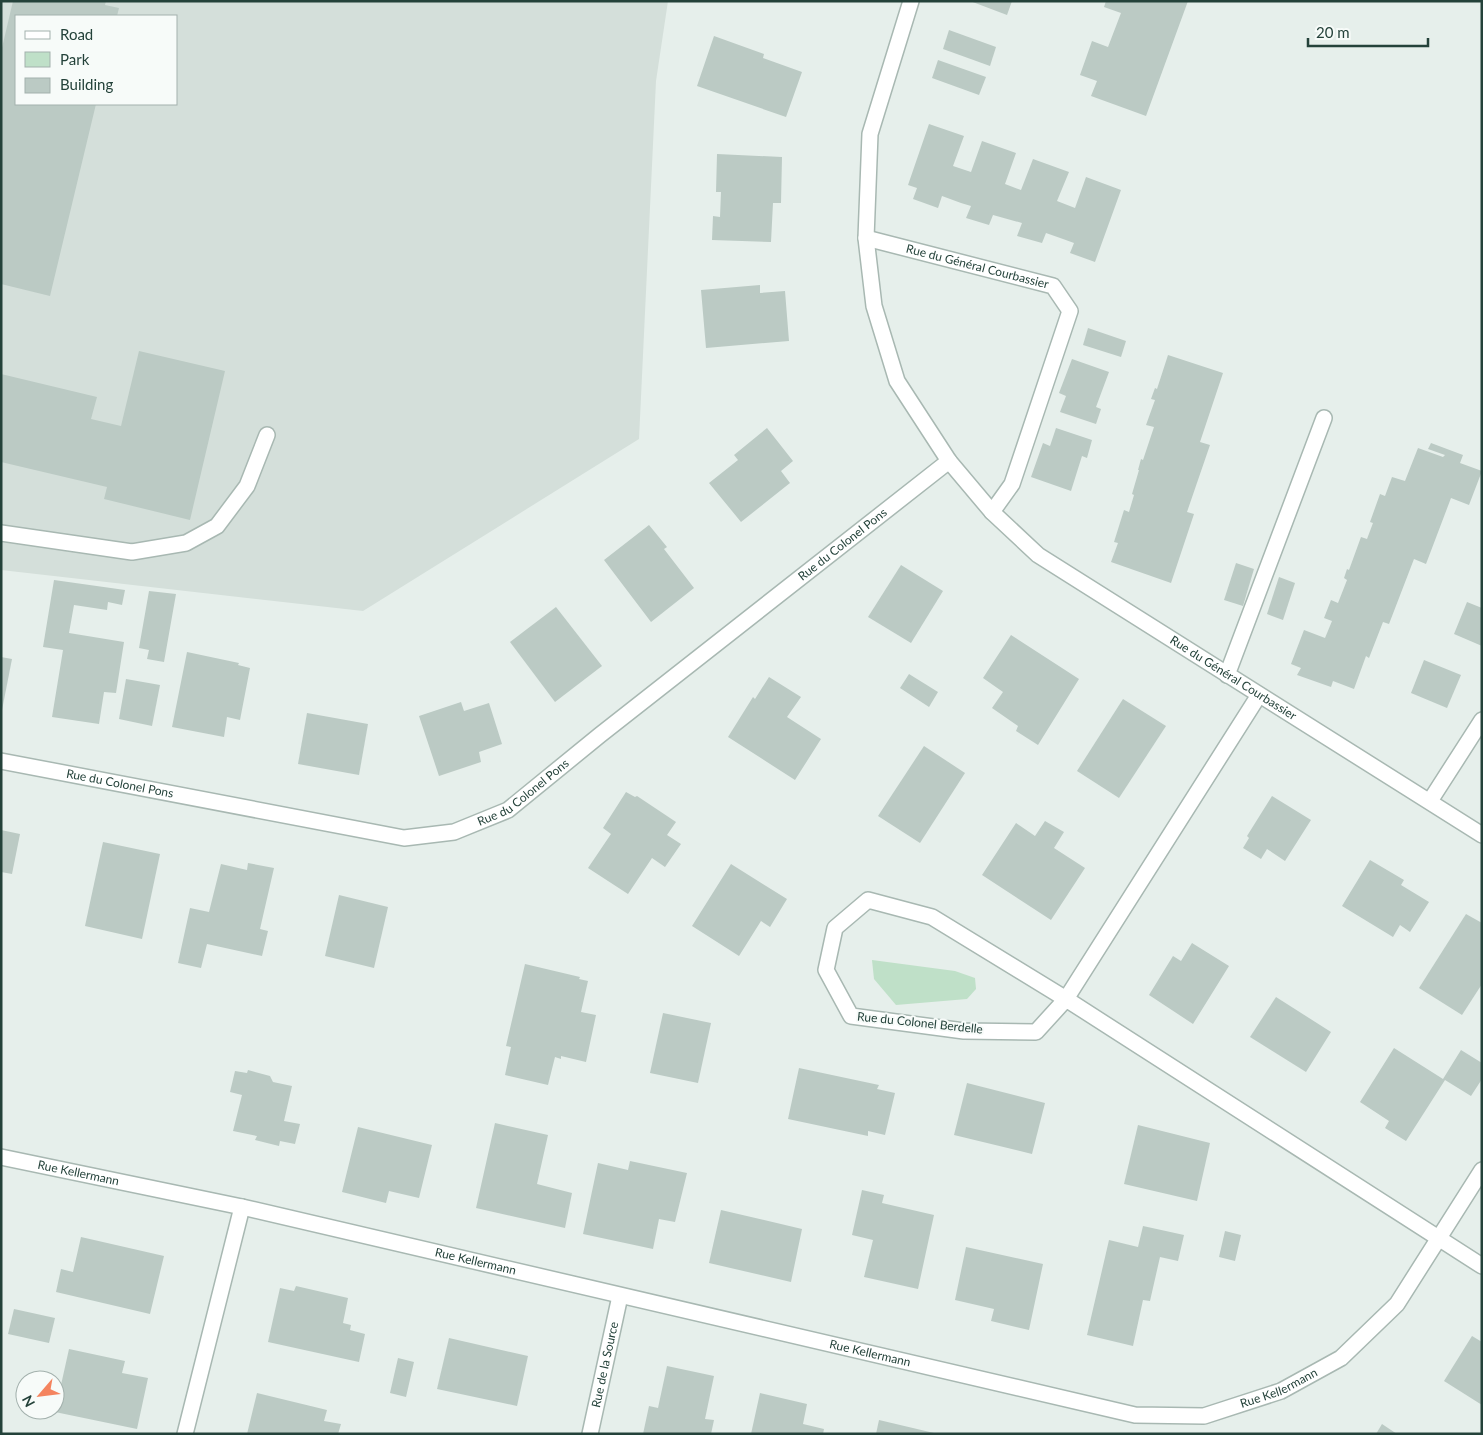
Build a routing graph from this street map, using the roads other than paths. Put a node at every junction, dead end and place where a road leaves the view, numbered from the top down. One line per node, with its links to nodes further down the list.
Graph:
1 (910, 1): 2 (street, Rue du Général Courbassier)
2 (866, 238): 5 (street, Rue du Général Courbassier); 6 (street, Rue du Général Courbassier)
3 (1324, 418): 8 (street)
4 (267, 435): 7 (street)
5 (949, 461): 6 (street, Rue du Général Courbassier); 11 (street, Rue du Colonel Pons)
6 (992, 512): 8 (street, Rue du Général Courbassier)
7 (1, 534)
8 (1227, 675): 9 (street, Rue du Général Courbassier)
9 (1259, 696): 12 (street, Rue du Général Courbassier); 14 (street, Rue du Colonel Berdelle)
10 (1482, 720): 12 (street)
11 (1, 762)
12 (1430, 801): 13 (street, Rue du Général Courbassier)
13 (1482, 835)
14 (1066, 999): 14 (street, Rue du Colonel Berdelle); 18 (street)
15 (1, 1157): 17 (street, Rue Kellermann)
16 (1482, 1170): 18 (street, Rue Kellermann)
17 (242, 1207): 20 (street, Rue Kellermann); 21 (street)
18 (1439, 1238): 19 (street); 20 (street, Rue Kellermann)
19 (1482, 1266)
20 (620, 1296): 22 (street, Rue de la Source)
21 (185, 1434)
22 (590, 1434)

